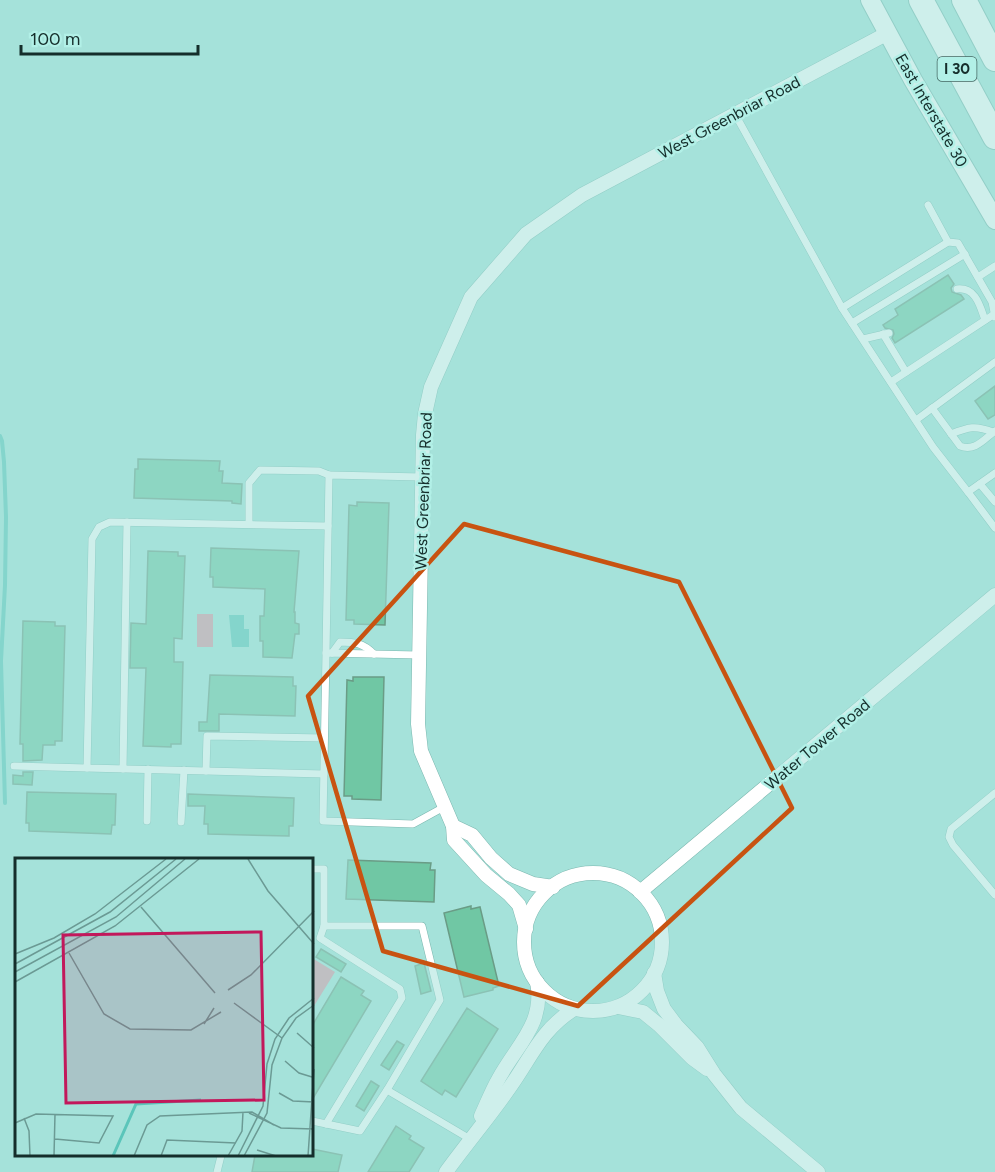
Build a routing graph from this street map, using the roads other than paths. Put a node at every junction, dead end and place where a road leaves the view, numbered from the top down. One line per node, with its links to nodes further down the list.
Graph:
1 (870, 0): 4 (main road, East Interstate 30)
2 (921, 0): 7 (highway, I 30)
3 (964, 0): 5 (highway, I 30)
4 (888, 33): 6 (street, West Greenbriar Road); 9 (main road, East Interstate 30)
5 (995, 59)
6 (735, 114): 15 (lane); 29 (street, West Greenbriar Road)
7 (995, 137)
8 (928, 205): 10 (lane)
9 (995, 220)
10 (948, 242): 11 (lane); 15 (lane)
11 (965, 254): 13 (lane); 18 (lane)
12 (995, 266): 13 (lane)
13 (978, 277): 16 (lane)
14 (957, 289): 17 (lane)
15 (842, 308): 18 (lane)
16 (994, 316): 17 (lane)
17 (985, 320): 21 (lane)
18 (852, 323): 19 (lane)
19 (863, 339): 21 (lane); 22 (lane)
20 (995, 362): 23 (lane)
21 (906, 372): 22 (lane)
22 (891, 382): 24 (lane)
23 (932, 408): 24 (lane); 26 (lane)
24 (916, 420): 31 (lane)
25 (994, 431): 26 (lane); 26 (lane)
26 (951, 434)
27 (995, 473): 30 (lane)
28 (329, 475): 29 (lane); 34 (lane); 35 (lane)
29 (422, 477): 40 (street, West Greenbriar Road)
30 (980, 484): 31 (lane); 32 (lane)
31 (968, 492): 36 (lane)
32 (995, 502)
33 (127, 522): 34 (lane); 43 (lane); 44 (lane)
34 (249, 524): 35 (lane)
35 (328, 526): 38 (lane)
36 (995, 528)
37 (995, 595): 56 (street, Water Tower Road)
38 (329, 653): 39 (lane); 39 (lane); 41 (lane)
39 (374, 654): 40 (lane)
40 (418, 655): 50 (street, West Greenbriar Road)
41 (324, 738): 47 (lane); 48 (lane)
42 (14, 766): 43 (lane)
43 (87, 768): 44 (lane)
44 (123, 769): 45 (lane)
45 (148, 770): 46 (lane); 51 (lane)
46 (184, 770): 47 (lane); 52 (lane)
47 (206, 771): 48 (lane)
48 (324, 774): 50 (lane)
49 (995, 793): 57 (lane)
50 (444, 807): 53 (street, West Greenbriar Road)
51 (147, 821)
52 (182, 822)
53 (453, 826): 55 (street); 59 (street, West Greenbriar Road)
54 (314, 869): 58 (lane)
55 (553, 887): 56 (street); 59 (street)
56 (640, 892): 61 (street)
57 (995, 895)
58 (324, 926): 60 (lane); 66 (lane)
59 (526, 929): 62 (street)
60 (316, 938): 68 (lane)
61 (654, 974): 63 (street); 65 (street)
62 (536, 981): 64 (street); 69 (street)
63 (618, 1007): 64 (street); 65 (street)
64 (574, 1009): 69 (street)
65 (714, 1074): 73 (street)
66 (387, 1090): 68 (lane); 69 (lane)
67 (314, 1121): 68 (lane)
68 (326, 1124)
69 (470, 1139): 72 (street)
70 (221, 1157): 71 (lane)
71 (218, 1172)
72 (446, 1172)
73 (818, 1172)

